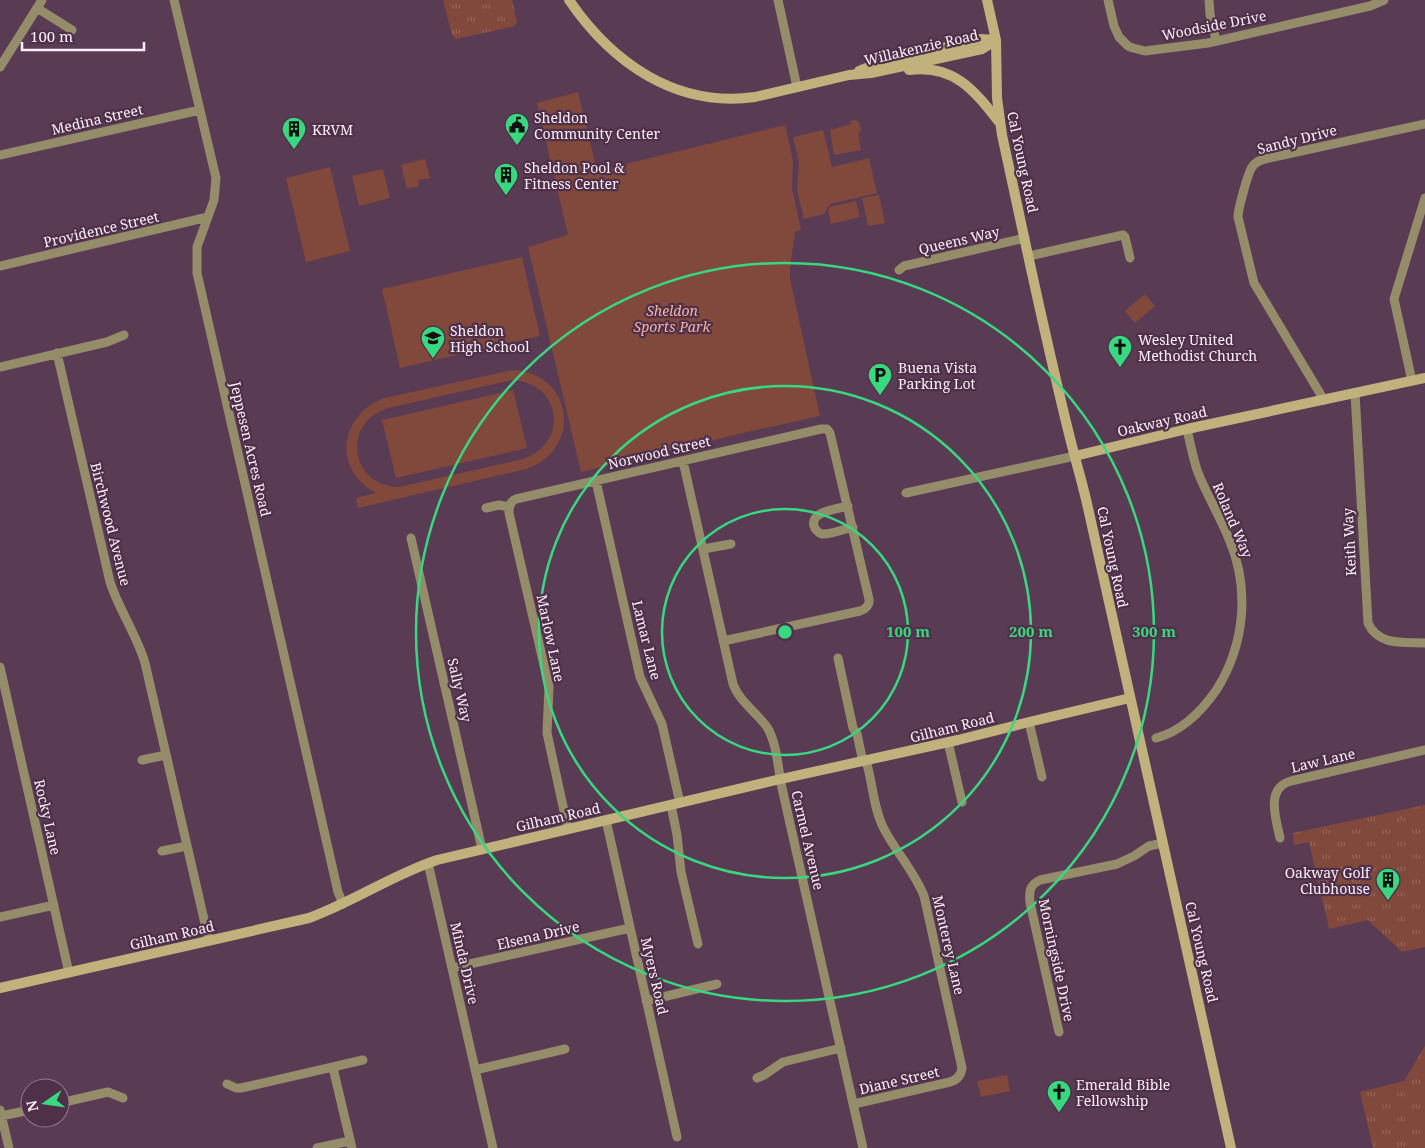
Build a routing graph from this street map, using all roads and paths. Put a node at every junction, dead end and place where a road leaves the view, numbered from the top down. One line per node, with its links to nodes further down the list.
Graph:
1 (174, 0): 18 (street, Jeppesen Acres Road)
2 (569, 0): 17 (street, Willakenzie Road)
3 (778, 0): 17 (street)
4 (988, 0): 10 (street, Cal Young Road)
5 (1108, 0): 12 (street)
6 (1209, 0): 11 (street)
7 (1384, 0): 11 (street, Woodside Drive)
8 (39, 4): 9 (street); 14 (street)
9 (72, 30)
10 (996, 40): 15 (street, Willakenzie Road); 16 (street, Willakenzie Road); 19 (street, Cal Young Road)
11 (1216, 41): 12 (street, Woodside Drive)
12 (1128, 46): 13 (street)
13 (1122, 54)
14 (0, 67)
15 (871, 73): 16 (street, Willakenzie Road); 19 (street)
16 (849, 75): 17 (street, Willakenzie Road)
17 (798, 87)
18 (200, 110): 21 (street, Medina Street); 23 (street, Jeppesen Acres Road)
19 (1000, 123): 24 (street, Cal Young Road)
20 (1425, 124): 35 (street, Sandy Drive)
21 (0, 155)
22 (1425, 198): 33 (street)
23 (208, 217): 27 (street, Providence Street); 72 (street, Jeppesen Acres Road)
24 (1026, 238): 25 (street, Cal Young Road); 28 (street, Queens Way)
25 (1029, 256): 26 (street); 37 (street, Cal Young Road)
26 (1130, 258)
27 (0, 266)
28 (899, 270)
29 (124, 335): 30 (street)
30 (58, 353): 31 (street); 57 (street, Birchwood Avenue)
31 (0, 367)
32 (1425, 378): 33 (street, Oakway Road)
33 (1412, 381): 34 (street, Oakway Road)
34 (1355, 393): 35 (street, Oakway Road); 49 (street, Keith Way)
35 (1324, 400): 36 (street, Oakway Road)
36 (1187, 430): 37 (street, Oakway Road); 54 (street, Roland Way)
37 (1075, 456): 40 (street, Oakway Road); 52 (street, Cal Young Road)
38 (684, 461): 39 (street, Norwood Street); 41 (street, Norwood Street); 47 (street, Carmel Avenue)
39 (596, 481): 43 (street, Norwood Street); 63 (street, Lamar Lane)
40 (906, 493)
41 (848, 506): 44 (street); 44 (street)
42 (486, 508): 43 (street)
43 (509, 510): 65 (street, Marlow Lane)
44 (853, 527): 48 (street)
45 (411, 538): 69 (street, Sally Way)
46 (730, 544): 47 (street)
47 (703, 549): 48 (street, Carmel Avenue)
48 (723, 641): 61 (street, Carmel Avenue)
49 (1425, 643)
50 (838, 658): 59 (street)
51 (0, 667): 73 (street, Rocky Lane)
52 (1130, 698): 53 (street, Gilham Road); 67 (street, Cal Young Road)
53 (1029, 722): 55 (street, Gilham Road); 60 (street)
54 (1156, 738)
55 (948, 742): 59 (street, Gilham Road); 62 (street)
56 (1425, 750): 66 (street, Law Lane)
57 (166, 755): 58 (street); 68 (street, Birchwood Avenue)
58 (142, 760)
59 (864, 761): 61 (street, Gilham Road); 90 (street, Monterey Lane)
60 (1042, 776)
61 (780, 780): 63 (street, Gilham Road); 84 (street, Carmel Avenue)
62 (962, 802)
63 (675, 804): 64 (street, Gilham Road); 77 (street, Lamar Lane)
64 (606, 820): 65 (street, Gilham Road); 75 (street, Myers Road)
65 (568, 829): 69 (street, Gilham Road)
66 (1280, 838)
67 (1164, 843): 83 (street, Morningside Drive); 103 (street, Cal Young Road)
68 (187, 846): 70 (street); 76 (street, Birchwood Avenue)
69 (482, 849): 71 (street, Gilham Road)
70 (162, 852)
71 (428, 863): 72 (street, Gilham Road); 78 (street, Minda Drive)
72 (343, 904): 76 (street, Gilham Road)
73 (54, 905): 74 (street); 79 (street, Rocky Lane)
74 (0, 918)
75 (630, 928): 78 (street, Elsena Drive); 82 (street, Myers Road)
76 (209, 941): 79 (street, Gilham Road)
77 (698, 944)
78 (452, 968): 88 (street, Minda Drive)
79 (69, 973): 81 (street, Gilham Road)
80 (717, 984): 82 (street)
81 (0, 988)
82 (646, 1000): 97 (street, Myers Road)
83 (1059, 1032)
84 (841, 1048): 89 (street); 94 (street, Carmel Avenue)
85 (566, 1049): 88 (street)
86 (363, 1060): 87 (street)
87 (333, 1068): 91 (street); 98 (street)
88 (475, 1070): 101 (street, Minda Drive)
89 (757, 1078)
90 (950, 1082): 94 (street, Diane Street)
91 (227, 1084)
92 (122, 1098): 93 (street)
93 (70, 1101)
94 (854, 1104): 102 (street, Carmel Avenue)
95 (20, 1111): 96 (street)
96 (1, 1113): 99 (street)
97 (677, 1137)
98 (351, 1144): 100 (street)
99 (9, 1148)
100 (317, 1148)
101 (493, 1148)
102 (863, 1148)
103 (1231, 1148)

